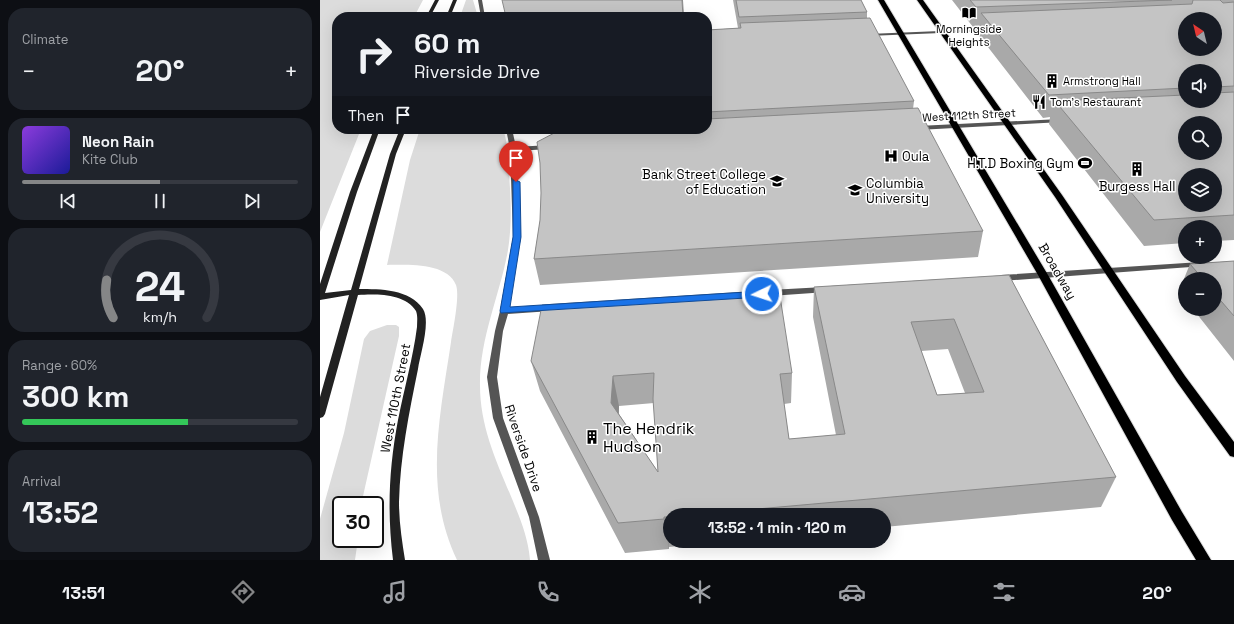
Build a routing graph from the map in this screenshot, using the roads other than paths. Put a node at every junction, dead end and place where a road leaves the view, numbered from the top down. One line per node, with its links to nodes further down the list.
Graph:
1 (437, 0): 6 (main road)
2 (455, 0): 7 (main road)
3 (480, 0): 8 (street)
4 (881, 0): 11 (main road, Broadway)
5 (920, 0): 10 (main road)
6 (431, 12)
7 (450, 12)
8 (482, 12)
9 (997, 30): 10 (street)
10 (942, 32): 11 (street); 14 (main road)
11 (901, 34): 12 (street); 15 (main road, Broadway)
12 (860, 36)
13 (1067, 120): 14 (street, West 112th Street)
14 (1006, 123): 15 (street, West 112th Street); 23 (main road)
15 (955, 126): 16 (street, West 112th Street); 24 (main road, Broadway)
16 (913, 128)
17 (375, 134): 29 (main road)
18 (401, 134): 27 (main road)
19 (510, 134): 21 (street, Riverside Drive)
20 (560, 147): 21 (street)
21 (514, 149): 31 (street, Riverside Drive)
22 (1199, 264): 23 (street)
23 (1107, 271): 24 (street); 33 (main road)
24 (1043, 275): 25 (street); 36 (main road, Broadway)
25 (991, 279)
26 (833, 289): 28 (street)
27 (356, 292): 29 (main road, West 110th Street); 32 (main road); 34 (main road, West 110th Street)
28 (762, 294)
29 (320, 296)
30 (556, 307): 31 (street)
31 (504, 311): 35 (street, Riverside Drive)
32 (320, 414)
33 (1234, 452)
34 (399, 560)
35 (544, 560)
36 (1204, 560)

